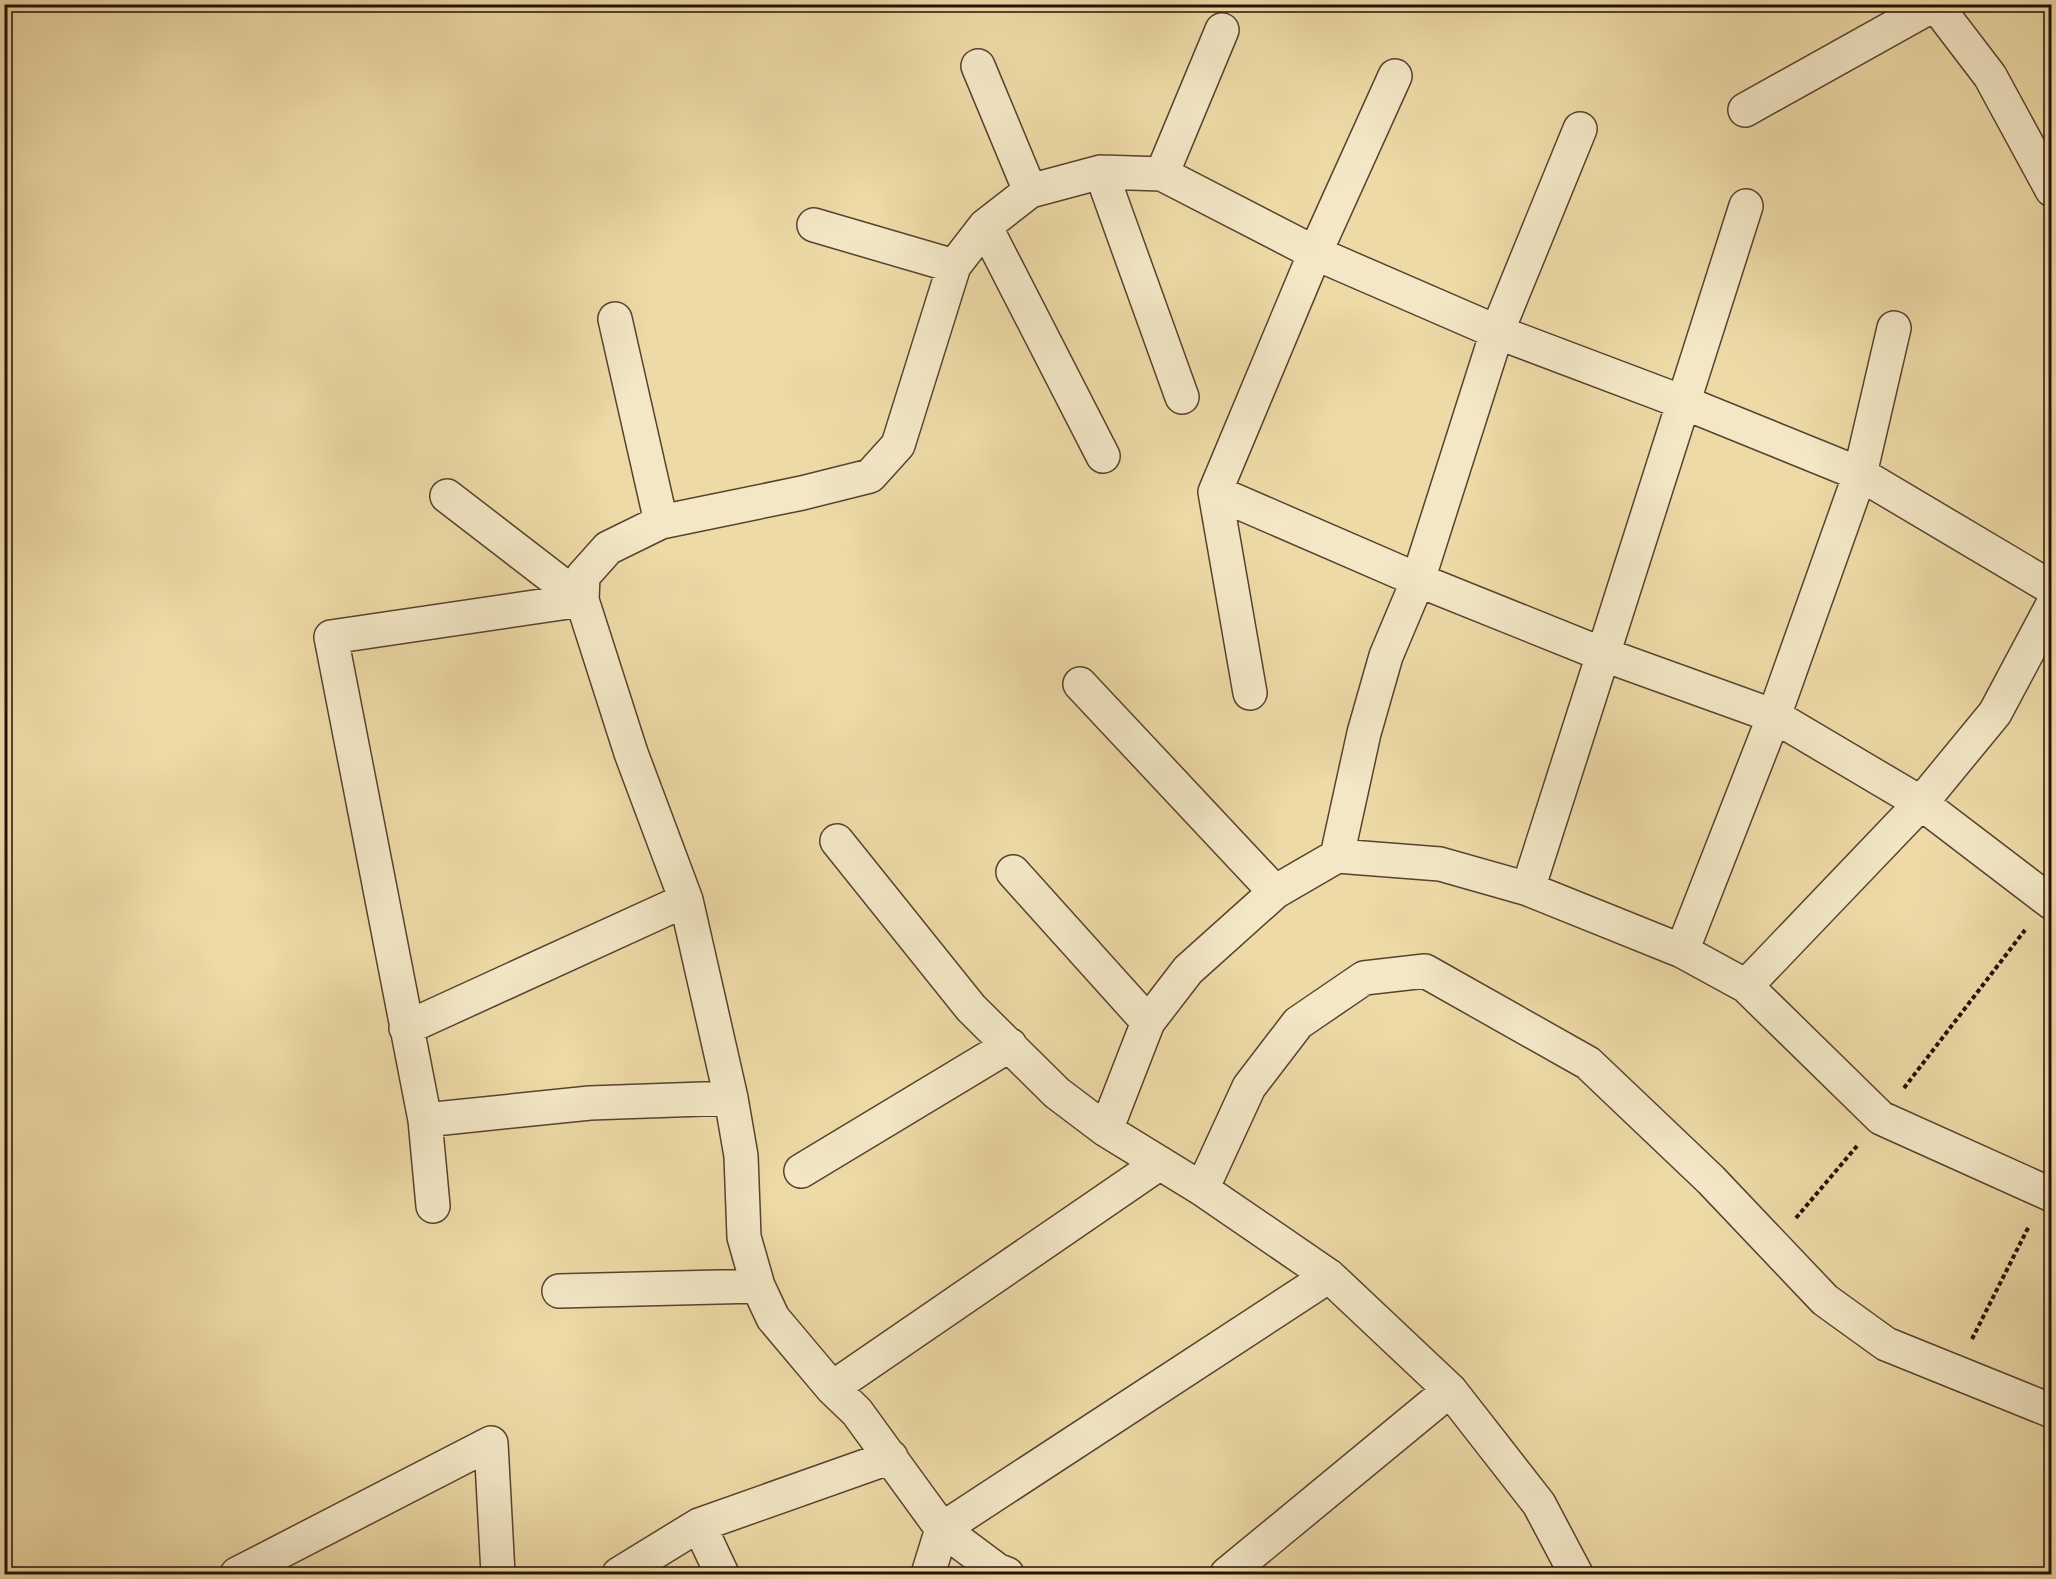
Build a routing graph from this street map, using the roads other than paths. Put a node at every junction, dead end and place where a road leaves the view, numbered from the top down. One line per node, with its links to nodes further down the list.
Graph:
1 (1222, 30): 7 (street)
2 (978, 66): 9 (street)
3 (1395, 76): 13 (street)
4 (1745, 110): 8 (street)
5 (1580, 129): 17 (street)
6 (1101, 172): 7 (street); 9 (street); 18 (street)
7 (1162, 174): 13 (street)
8 (2052, 190)
9 (1030, 191): 12 (street)
10 (1746, 206): 19 (street)
11 (814, 225): 14 (street)
12 (985, 226): 14 (street); 20 (street)
13 (1315, 253): 17 (street); 22 (street)
14 (954, 266): 24 (street)
15 (615, 319): 24 (street)
16 (1893, 328): 21 (street)
17 (1497, 332): 19 (street); 25 (street)
18 (1182, 397)
19 (1685, 403): 21 (street); 29 (street)
20 (1103, 456)
21 (1860, 474): 26 (street); 32 (street)
22 (1215, 492): 25 (street); 31 (street)
23 (447, 496): 27 (street)
24 (661, 522): 27 (street)
25 (1418, 580): 29 (street); 35 (street)
26 (2052, 588)
27 (582, 600): 39 (street); 44 (street)
28 (2052, 606): 33 (street)
29 (1602, 654): 32 (street); 37 (street)
30 (1080, 684): 38 (street)
31 (1250, 693)
32 (1774, 716): 33 (street); 41 (street)
33 (1921, 803): 40 (street); 42 (street)
34 (837, 841): 45 (street)
35 (1337, 856): 37 (street); 38 (street)
36 (1012, 872): 43 (street)
37 (1528, 889): 41 (street)
38 (1275, 892): 43 (street)
39 (686, 900): 44 (street); 46 (street)
40 (2049, 902)
41 (1682, 951): 42 (street)
42 (1746, 986): 52 (street)
43 (1148, 1022): 48 (street)
44 (406, 1028): 47 (street)
45 (1010, 1045): 48 (street); 50 (street)
46 (731, 1098): 47 (street); 55 (street)
47 (425, 1120): 53 (street)
48 (1106, 1130): 49 (street)
49 (1160, 1163): 51 (street); 57 (street)
50 (801, 1171)
51 (1202, 1189): 54 (street); 59 (street)
52 (2049, 1194)
53 (433, 1206)
54 (1329, 1276): 58 (street); 62 (street)
55 (758, 1286): 56 (street); 57 (street)
56 (560, 1291)
57 (832, 1388): 60 (street)
58 (1450, 1390): 69 (street); 70 (street)
59 (2052, 1412)
60 (891, 1457): 61 (street); 62 (street)
61 (699, 1525): 65 (street); 66 (street)
62 (942, 1529): 67 (street); 68 (street)
63 (237, 1575): 64 (street)
64 (498, 1575)
65 (619, 1575)
66 (722, 1575)
67 (928, 1575)
68 (1007, 1575)
69 (1227, 1575)
70 (1576, 1575)

